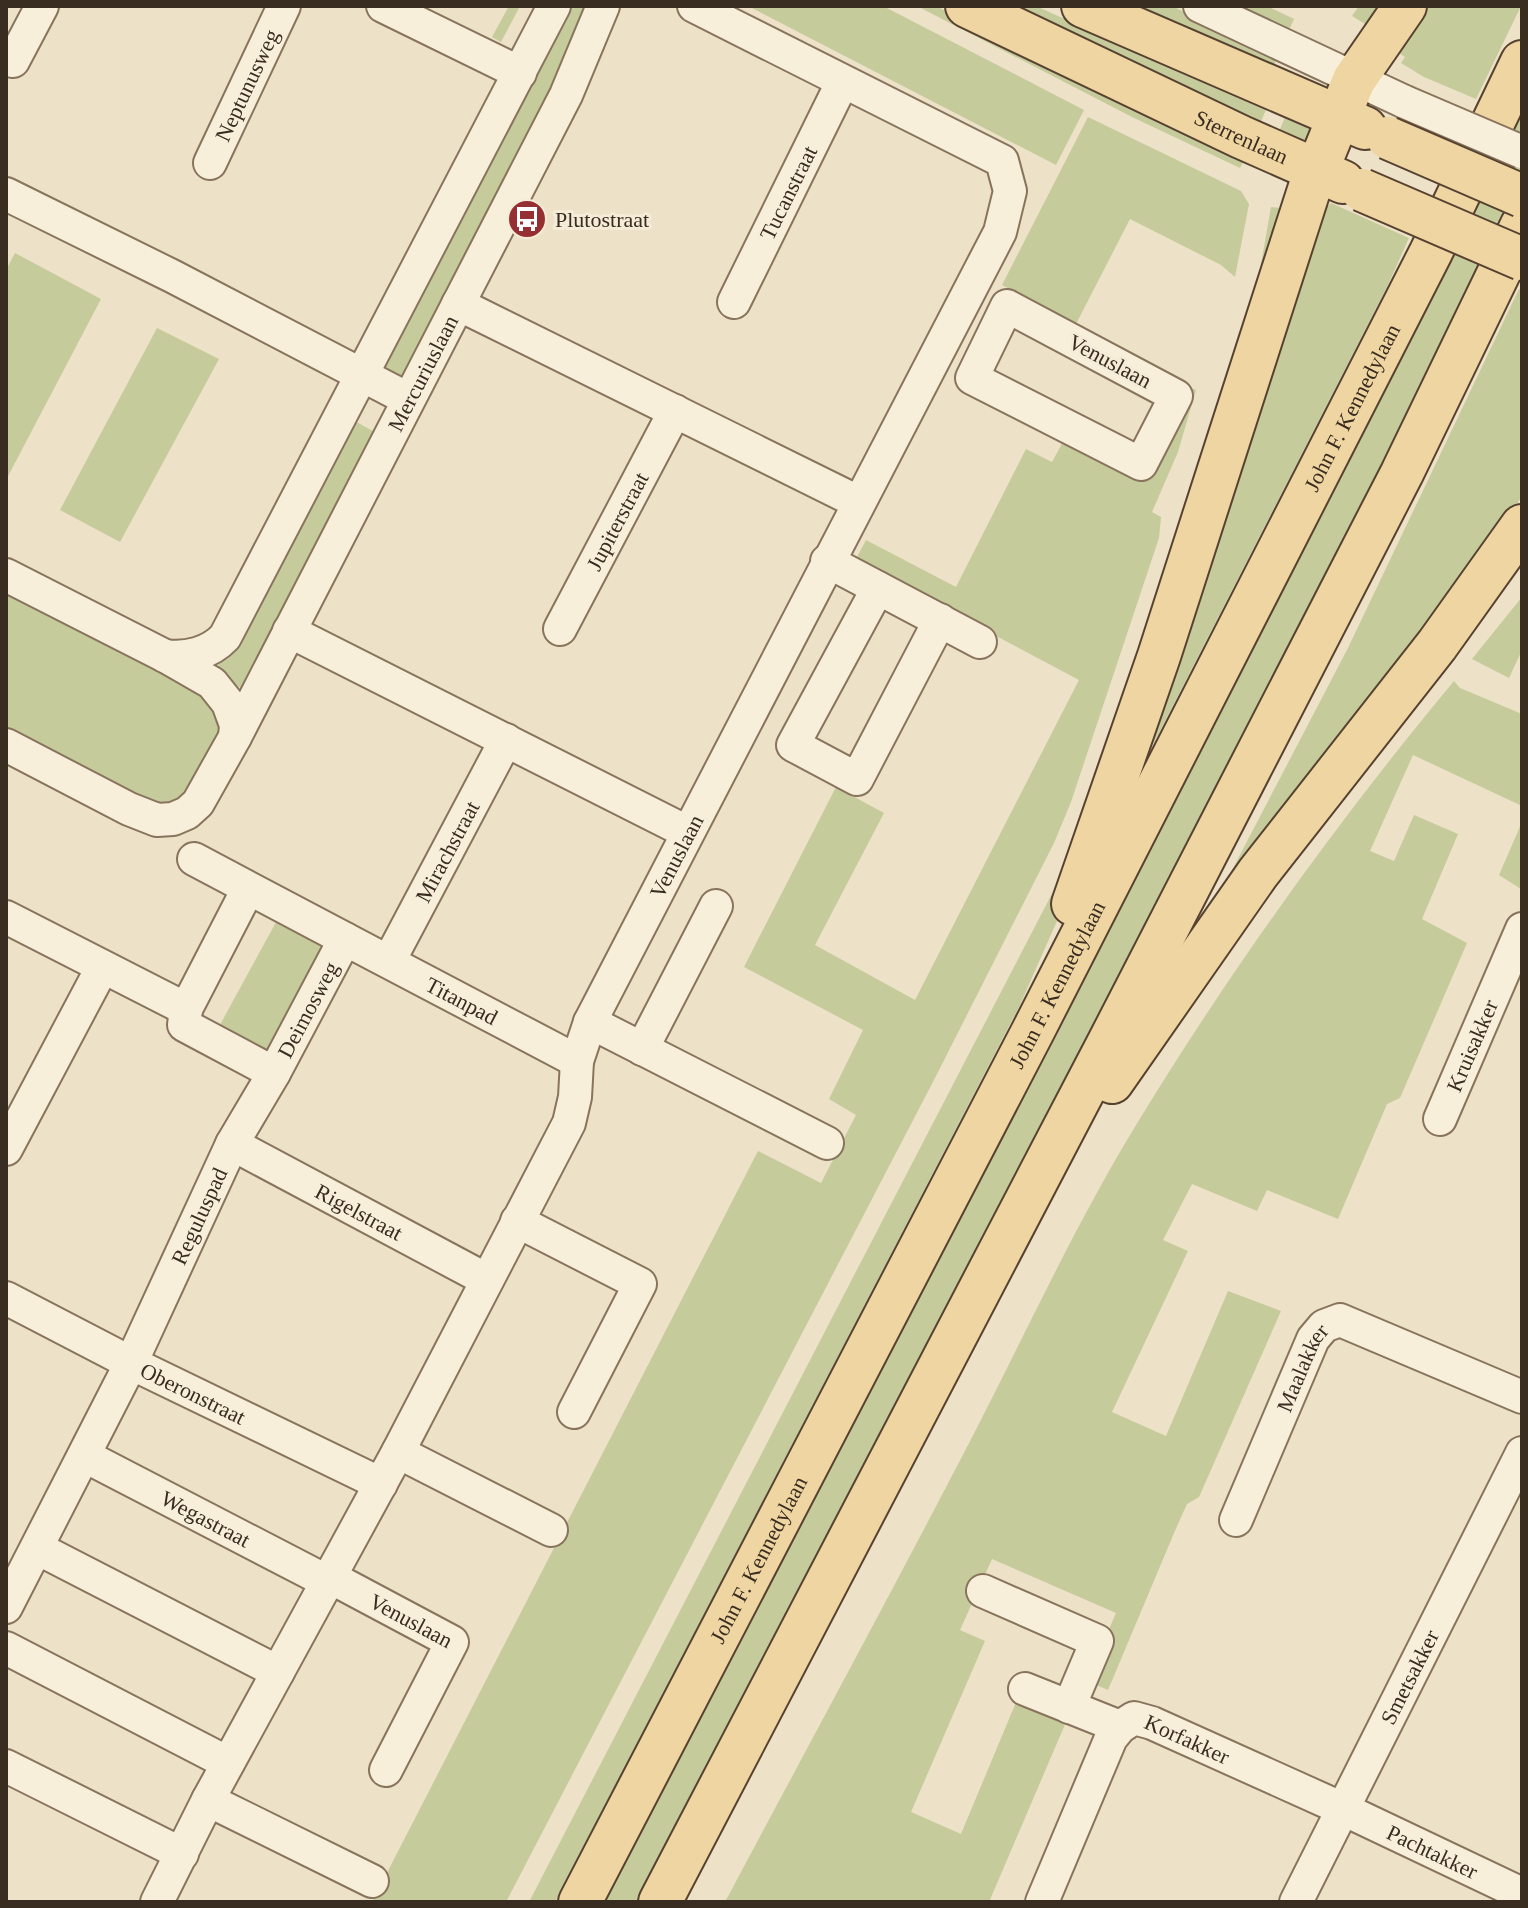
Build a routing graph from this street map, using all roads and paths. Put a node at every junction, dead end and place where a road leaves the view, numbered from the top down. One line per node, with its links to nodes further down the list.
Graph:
1 (42, 6): 11 (street)
2 (284, 6): 18 (street, Neptunusweg)
3 (383, 6): 13 (street)
4 (554, 6): 13 (street)
5 (603, 6): 25 (street, Mercuriuslaan)
6 (694, 6): 14 (street)
7 (967, 6): 19 (main road, Sterrenlaan)
8 (1083, 6): 15 (main road)
9 (1200, 6): 15 (street)
10 (1405, 6): 15 (main road)
11 (13, 61)
12 (1522, 62): 55 (main road, John F. Kennedylaan)
13 (520, 73): 27 (street)
14 (842, 83): 24 (street, Tucanstraat); 26 (street, Venuslaan)
15 (1347, 98): 16 (main road); 19 (main road)
16 (1396, 120): 17 (street, bridge); 21 (main road, bridge)
17 (1522, 152)
18 (210, 163)
19 (1317, 171): 23 (main road, Sterrenlaan, bridge); 55 (main road)
20 (6, 194): 27 (street)
21 (1522, 196)
22 (1522, 225): 63 (main road)
23 (1522, 259)
24 (734, 302)
25 (458, 304): 29 (street, Mercuriuslaan); 30 (street)
26 (933, 359): 28 (street, Venuslaan); 31 (street, Venuslaan)
27 (361, 376): 29 (street); 40 (street)
28 (972, 378): 28 (street, Venuslaan)
29 (408, 399): 38 (street, Mercuriuslaan)
30 (675, 411): 31 (street); 37 (street, Jupiterstraat)
31 (858, 502): 33 (street, Venuslaan)
32 (1522, 526): 63 (main road)
33 (827, 561): 35 (street); 44 (street, Venuslaan)
34 (6, 575): 40 (street)
35 (878, 588): 36 (street); 36 (street)
36 (940, 620): 39 (street)
37 (560, 629)
38 (289, 631): 41 (street, Mercuriuslaan); 42 (street)
39 (980, 642)
40 (165, 656): 41 (street)
41 (235, 737): 43 (street, Mercuriuslaan)
42 (506, 740): 44 (street); 51 (street, Mirachstraat)
43 (6, 745)
44 (687, 832): 54 (street, Venuslaan)
45 (194, 859): 46 (street, Deimosweg)
46 (248, 889): 50 (street, Deimosweg); 53 (street)
47 (716, 906): 56 (street)
48 (6, 917): 52 (street, Deimosweg)
49 (1522, 929): 59 (street, Kruisakker)
50 (345, 939): 51 (street, Titanpad); 58 (street, Deimosweg)
51 (389, 961): 57 (street, Titanpad)
52 (102, 968): 53 (street, Deimosweg); 62 (street)
53 (186, 1009): 58 (street, Deimosweg)
54 (590, 1022): 56 (street); 57 (street, Venuslaan)
55 (1033, 1031): 94 (main road, John F. Kennedylaan)
56 (642, 1049): 60 (street)
57 (577, 1061): 64 (street, Venuslaan)
58 (274, 1073): 61 (street, Reguluspad)
59 (1440, 1119)
60 (827, 1143)
61 (232, 1144): 65 (street, Rigelstraat); 67 (street, Reguluspad)
62 (6, 1149)
63 (1031, 1190): 95 (main road)
64 (517, 1221): 65 (street, Venuslaan); 69 (street)
65 (487, 1280): 70 (street, Venuslaan)
66 (6, 1298): 67 (street, Oberonstraat)
67 (131, 1363): 72 (street); 73 (street, Oberonstraat)
68 (1522, 1397): 74 (street, Maalakker)
69 (574, 1412)
70 (398, 1452): 73 (street, Venuslaan); 75 (street)
71 (1522, 1453): 89 (street, Smetsakker)
72 (85, 1456): 76 (street); 77 (street, Wegastraat)
73 (381, 1484): 77 (street, Venuslaan)
74 (1236, 1520)
75 (551, 1530)
76 (37, 1548): 79 (street); 81 (street)
77 (329, 1579): 81 (street, Venuslaan); 87 (street, Venuslaan)
78 (983, 1591): 83 (street)
79 (7, 1602)
80 (6, 1648): 85 (street)
81 (278, 1672): 85 (street, Venuslaan)
82 (1025, 1689): 83 (street)
83 (1069, 1707): 84 (street)
84 (1120, 1727): 89 (street, Korfakker); 96 (street, Korfakker)
85 (228, 1763): 88 (street, Venuslaan)
86 (6, 1766): 90 (street)
87 (386, 1770)
88 (208, 1800): 90 (street, Venuslaan); 91 (street)
89 (1343, 1809): 92 (street, Pachtakker); 97 (street, Smetsakker)
90 (182, 1854): 93 (street, Venuslaan)
91 (372, 1881)
92 (1522, 1894)
93 (157, 1902)
94 (580, 1902)
95 (660, 1902)
96 (1042, 1902)
97 (1296, 1902)

